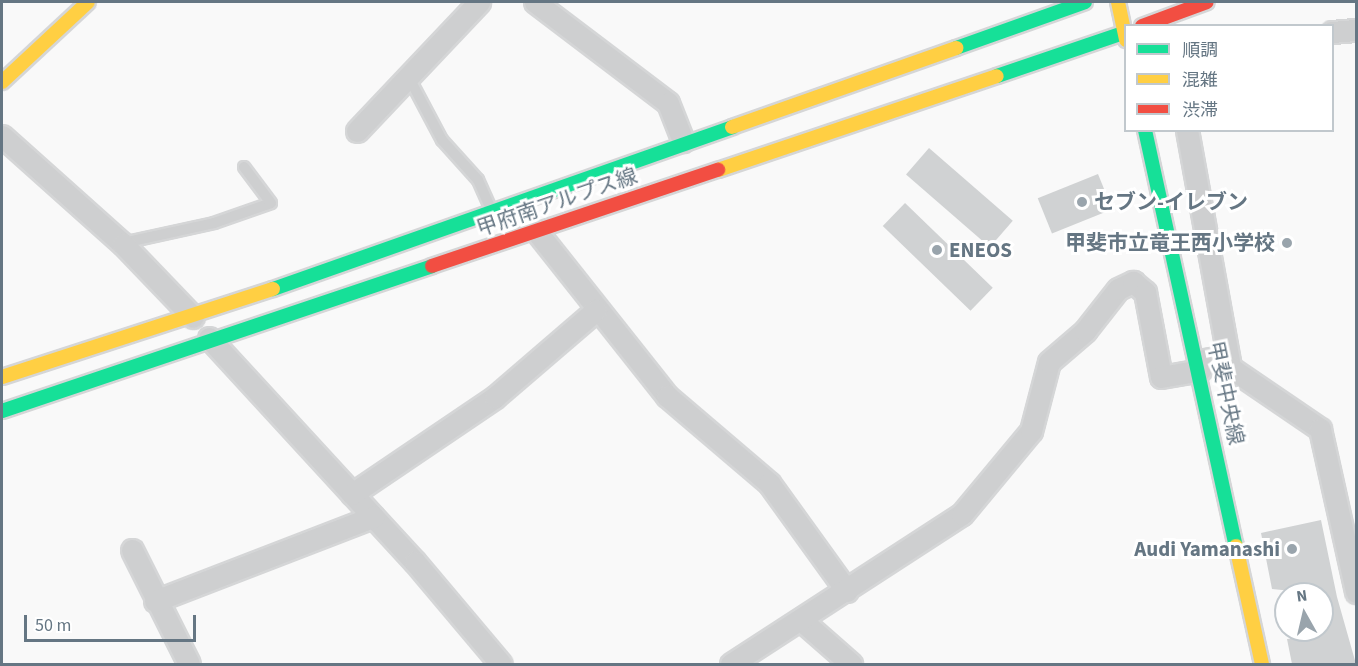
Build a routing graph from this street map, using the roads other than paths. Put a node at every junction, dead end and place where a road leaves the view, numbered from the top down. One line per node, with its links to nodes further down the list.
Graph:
1 (88, 2): 13 (main road)
2 (479, 2): 12 (street)
3 (534, 2): 18 (street)
4 (1085, 2): 18 (main road, 甲府南アルプス線)
5 (1118, 2): 8 (main road)
6 (1208, 2): 7 (main road)
7 (1148, 24)
8 (1124, 29)
9 (1356, 30): 10 (street)
10 (1334, 32)
11 (1124, 34): 21 (main road, 甲府南アルプス線)
12 (406, 74): 14 (street); 20 (lane)
13 (2, 82)
14 (357, 131)
15 (1145, 132): 26 (main road, 甲斐中央線)
16 (1187, 132): 27 (street)
17 (2, 136): 22 (street)
18 (683, 141): 20 (main road, 甲府南アルプス線)
19 (244, 167): 22 (lane)
20 (491, 208): 24 (main road, 甲府南アルプス線)
21 (537, 232): 23 (street); 25 (main road, 甲府南アルプス線)
22 (123, 244): 24 (street)
23 (596, 310): 30 (street); 33 (street)
24 (193, 317): 28 (main road, 甲府南アルプス線)
25 (209, 338): 29 (main road, 甲府南アルプス線); 30 (street)
26 (1199, 366): 27 (street); 33 (street); 41 (main road, 甲斐中央線)
27 (1230, 367): 34 (street)
28 (2, 377)
29 (2, 411)
30 (352, 494): 31 (street)
31 (373, 517): 35 (street); 38 (street)
32 (132, 550): 35 (street)
33 (847, 591): 36 (street)
34 (1356, 592)
35 (155, 601): 37 (street)
36 (801, 620): 39 (street); 40 (street)
37 (189, 664)
38 (501, 664)
39 (731, 664)
40 (851, 664)
41 (1262, 664)

